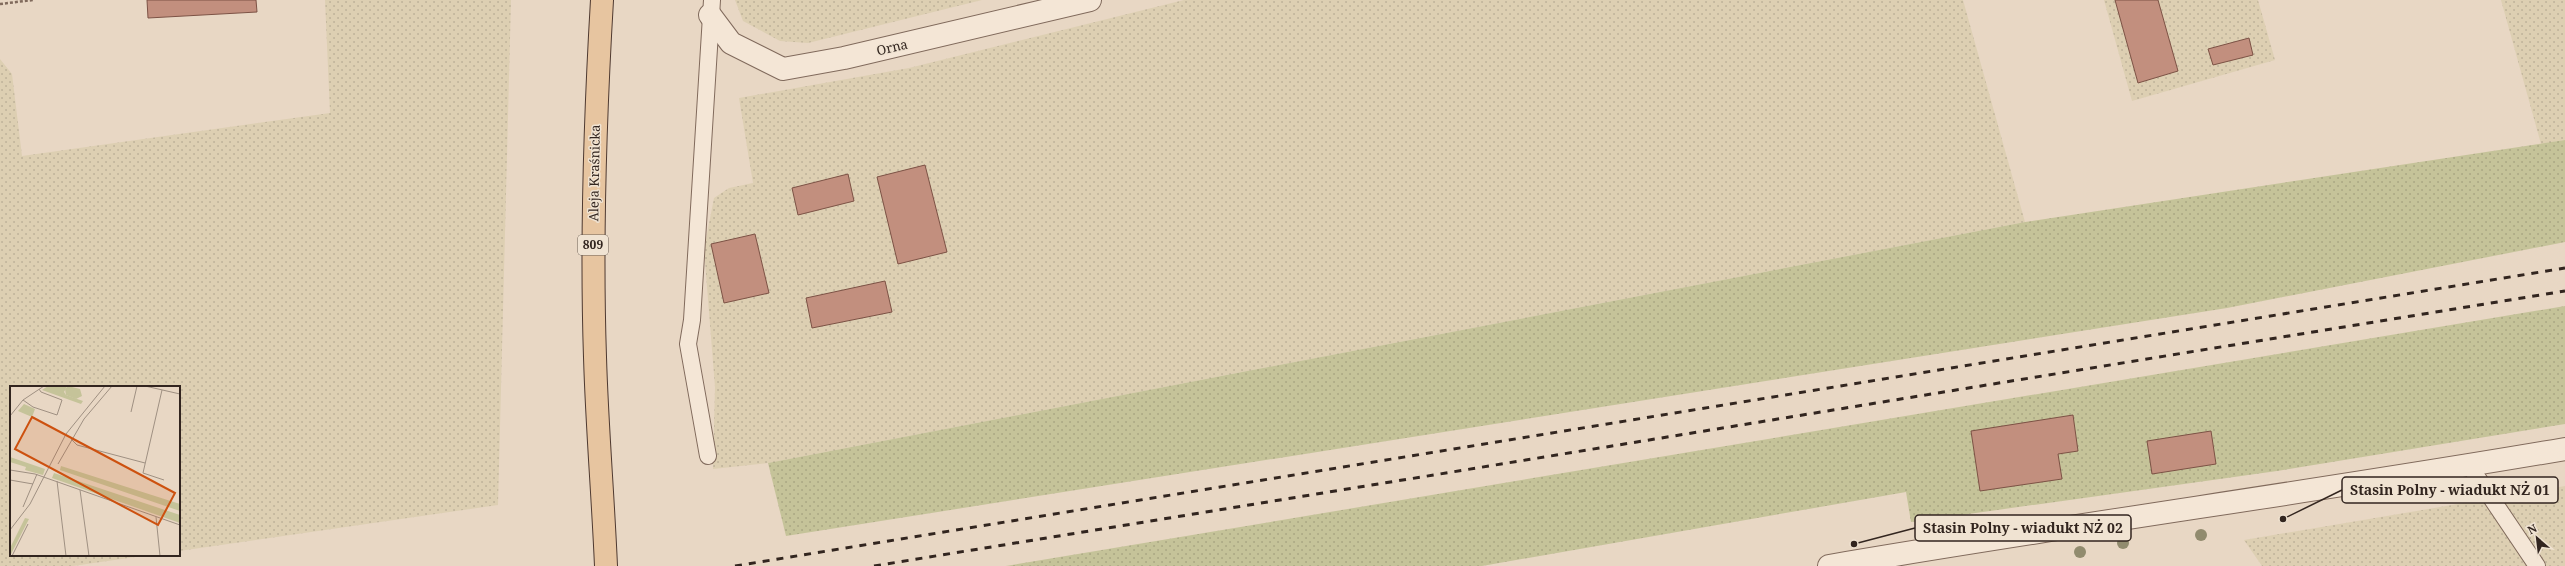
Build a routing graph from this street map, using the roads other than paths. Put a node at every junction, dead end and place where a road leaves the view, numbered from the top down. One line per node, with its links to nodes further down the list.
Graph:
1 (602, 0): 7 (main road, Aleja Kraśnicka / 809)
2 (1090, 0): 3 (street, Orna)
3 (711, 8): 5 (lane)
4 (2565, 449): 6 (street)
5 (708, 456)
6 (2469, 465): 8 (street); 9 (lane)
7 (606, 566)
8 (1830, 566)
9 (2538, 566)

